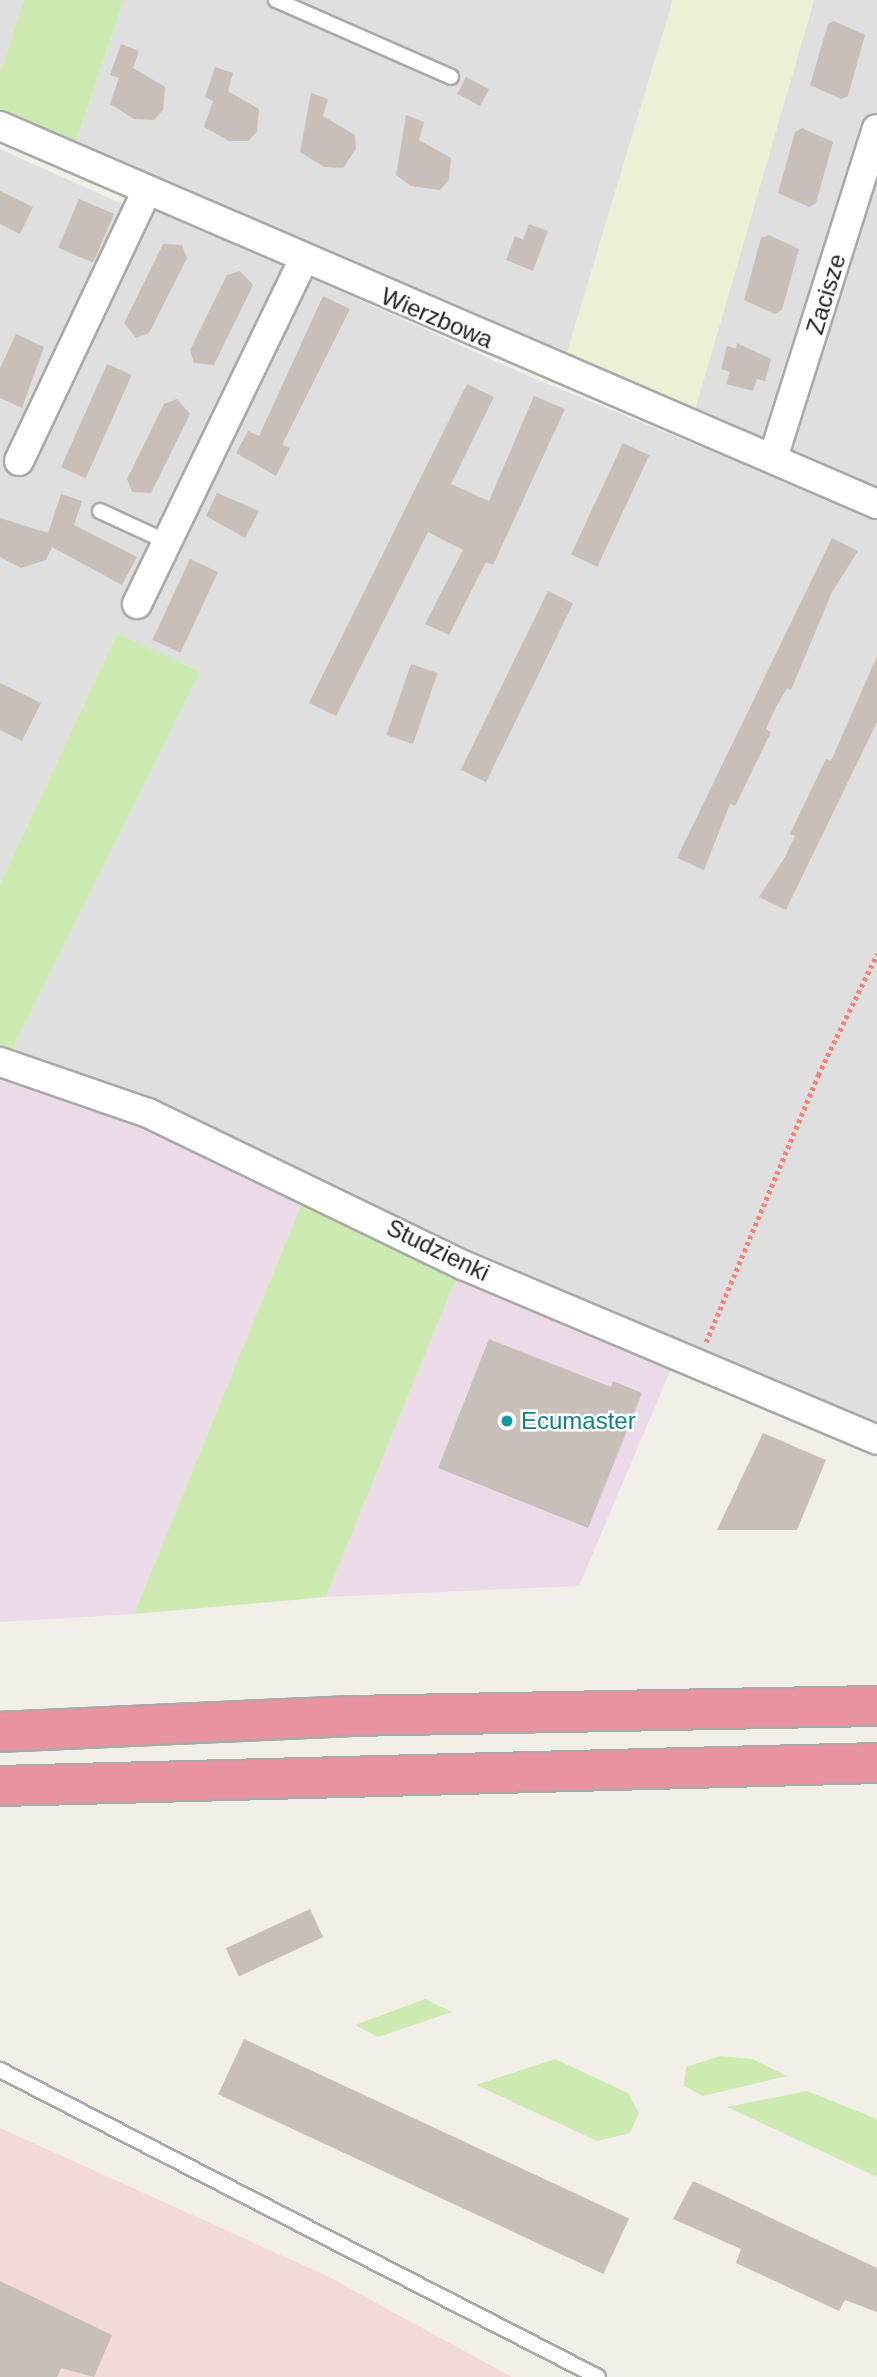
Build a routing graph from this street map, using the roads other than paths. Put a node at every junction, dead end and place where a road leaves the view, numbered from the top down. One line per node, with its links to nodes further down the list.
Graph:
1 (276, 0): 2 (lane)
2 (451, 77)
3 (0, 126): 5 (street, Wierzbowa)
4 (877, 129): 7 (street, Zacisze)
5 (146, 192): 6 (street, Wierzbowa); 8 (street)
6 (303, 260): 7 (street, Wierzbowa); 11 (street)
7 (773, 458): 9 (street, Wierzbowa)
8 (19, 461)
9 (877, 504)
10 (100, 511): 11 (lane)
11 (167, 542): 12 (street)
12 (137, 604)
13 (0, 1062): 14 (street, Studzienki)
14 (877, 1440)
15 (877, 1706): 16 (highway)
16 (0, 1732)
17 (877, 1763): 18 (highway)
18 (0, 1786)
19 (0, 2070): 20 (lane)
20 (598, 2377)

